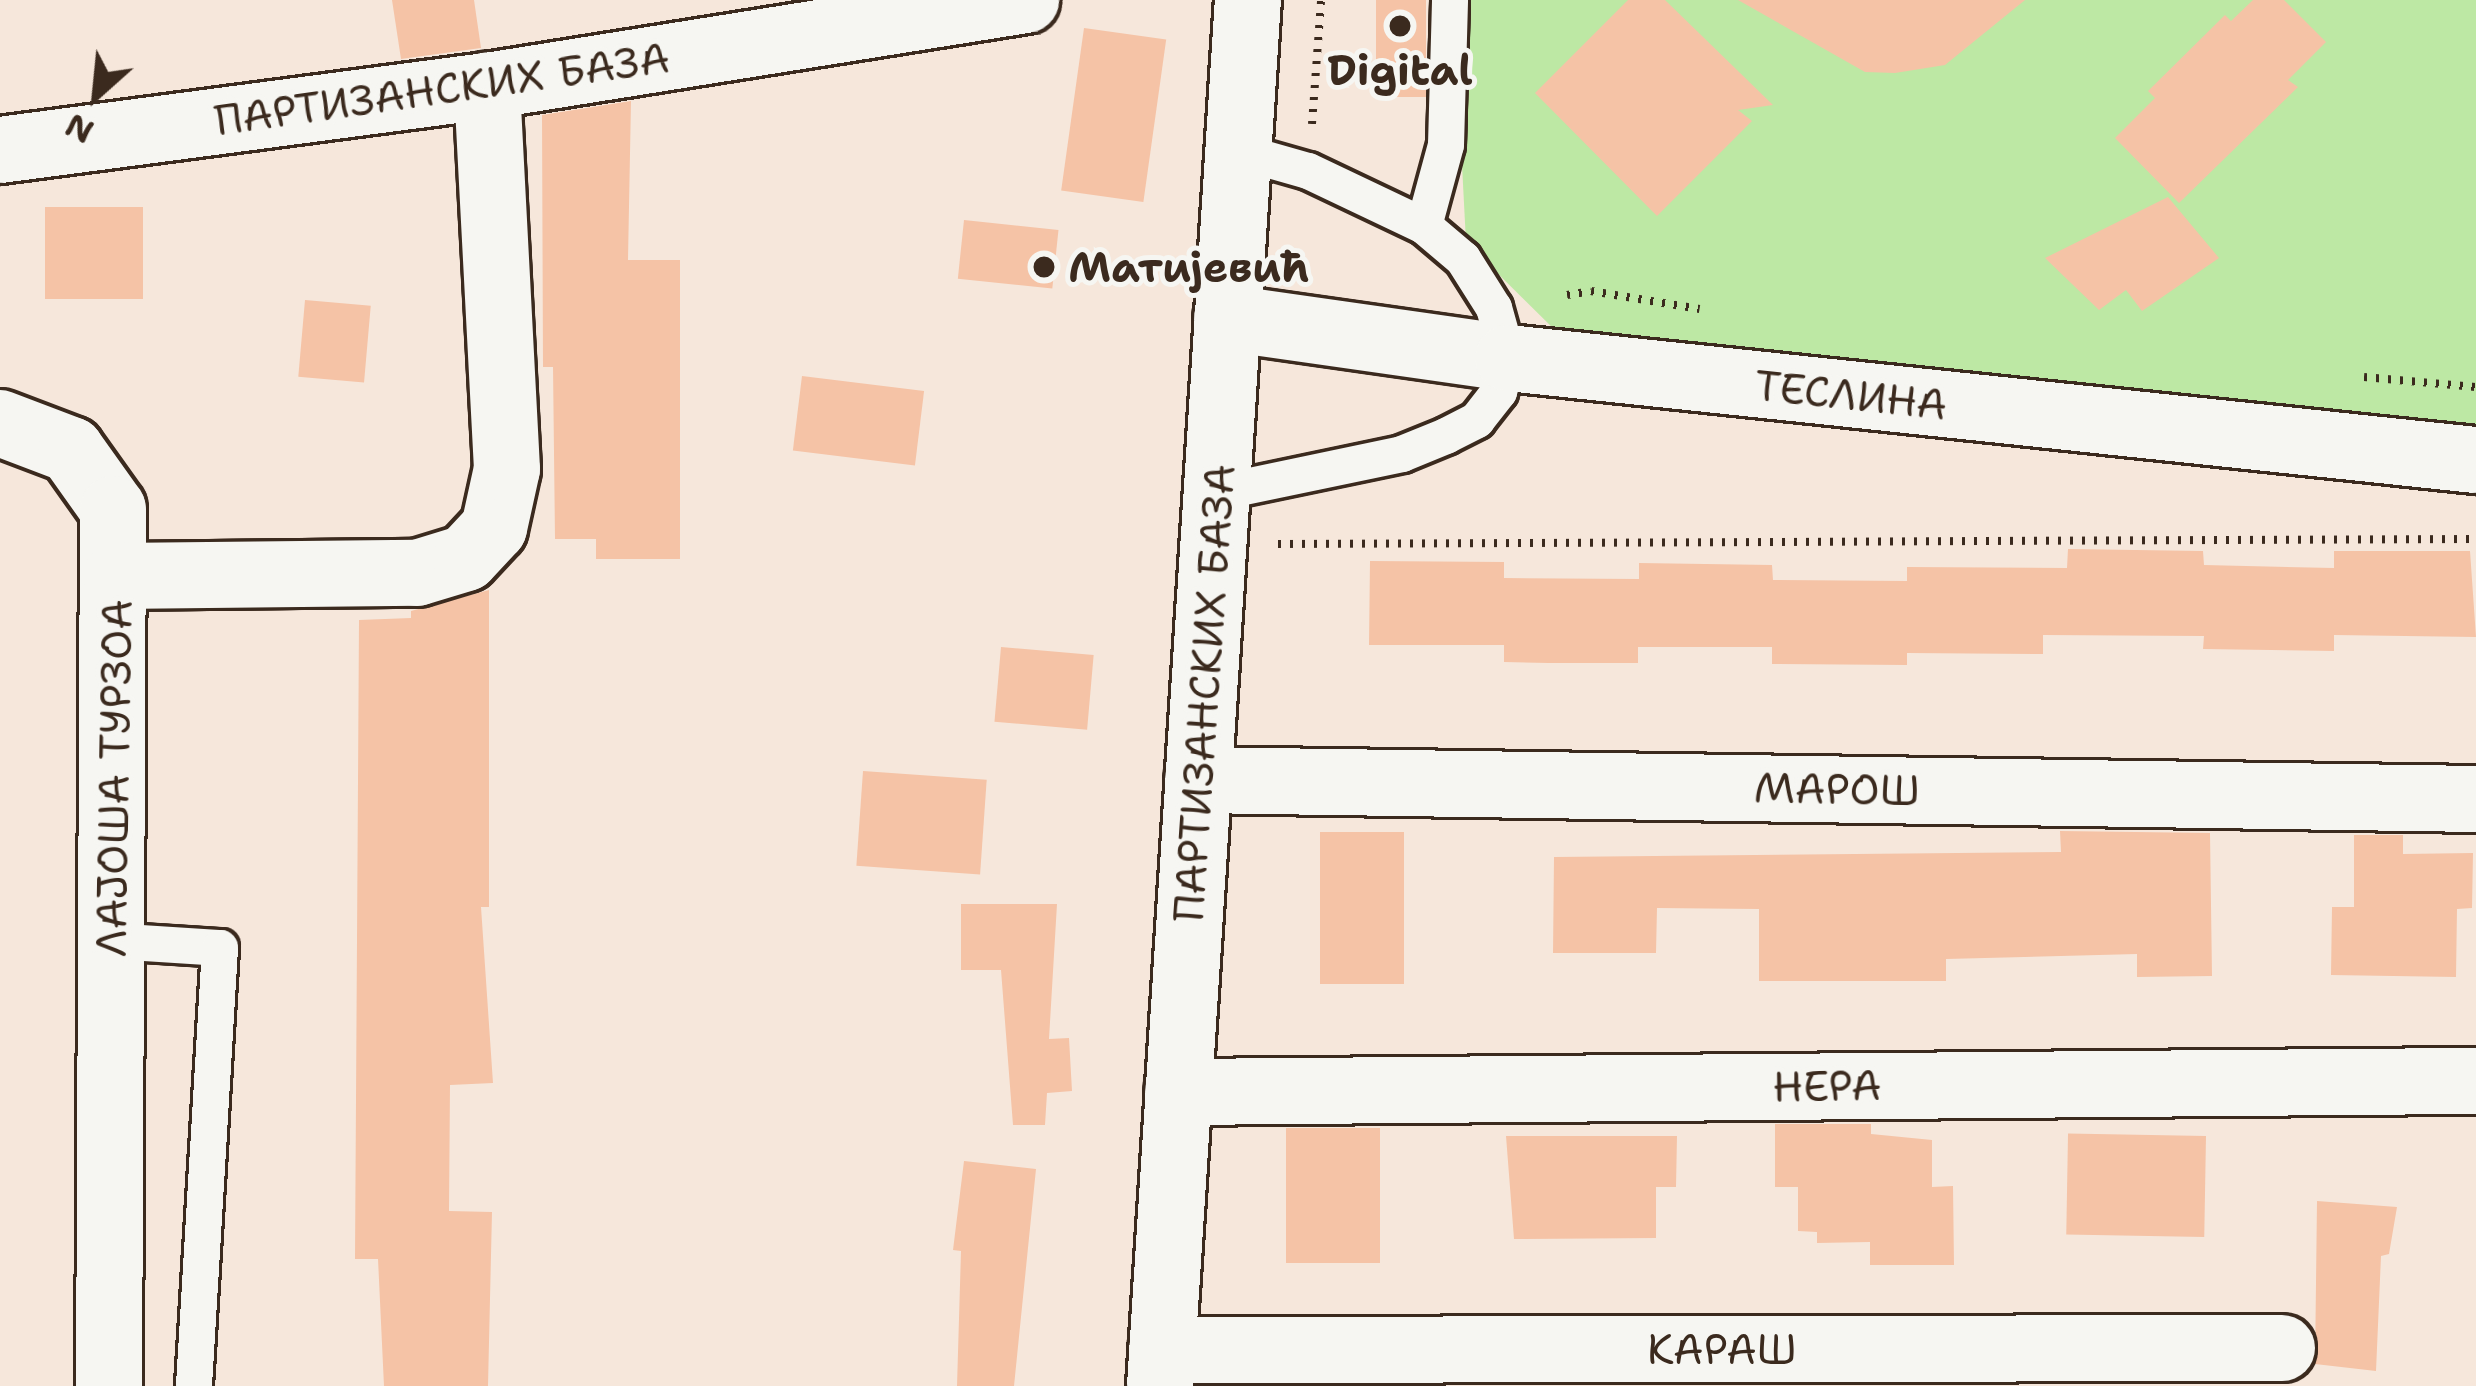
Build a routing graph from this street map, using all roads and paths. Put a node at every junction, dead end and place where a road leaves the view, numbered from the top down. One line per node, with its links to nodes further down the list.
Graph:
1 (1026, 0): 5 (street, ПАРТИЗАНСКИХ БАЗА)
2 (1248, 0): 7 (street, ПАРТИЗАНСКИХ БАЗА)
3 (1321, 0): 8 (path)
4 (1450, 0): 9 (lane)
5 (487, 86): 6 (street, ПАРТИЗАНСКИХ БАЗА); 16 (street, ЛАЈОША ТУРЗОА)
6 (0, 150)
7 (1238, 152): 8 (lane); 10 (street, ПАРТИЗАНСКИХ БАЗА)
8 (1308, 171): 9 (lane)
9 (1424, 226): 11 (lane)
10 (1228, 318): 11 (street, ТЕСЛИНА); 14 (street, ПАРТИЗАНСКИХ БАЗА)
11 (1508, 358): 13 (street, ТЕСЛИНА); 14 (lane)
12 (0, 423): 16 (street)
13 (2476, 460)
14 (1215, 516): 15 (path); 17 (street, ПАРТИЗАНСКИХ БАЗА)
15 (2476, 538)
16 (116, 576): 19 (street, ЛАЈОША ТУРЗОА)
17 (1198, 780): 18 (street, МАРОШ); 21 (street, ПАРТИЗАНСКИХ БАЗА)
18 (2476, 799)
19 (112, 941): 24 (street, ЛАЈОША ТУРЗОА); 25 (lane)
20 (2476, 1081): 21 (street, НЕРА)
21 (1178, 1092): 23 (street, ПАРТИЗАНСКИХ БАЗА)
22 (2282, 1348): 23 (street, КАРАШ)
23 (1161, 1368)
24 (109, 1386)
25 (194, 1386)

